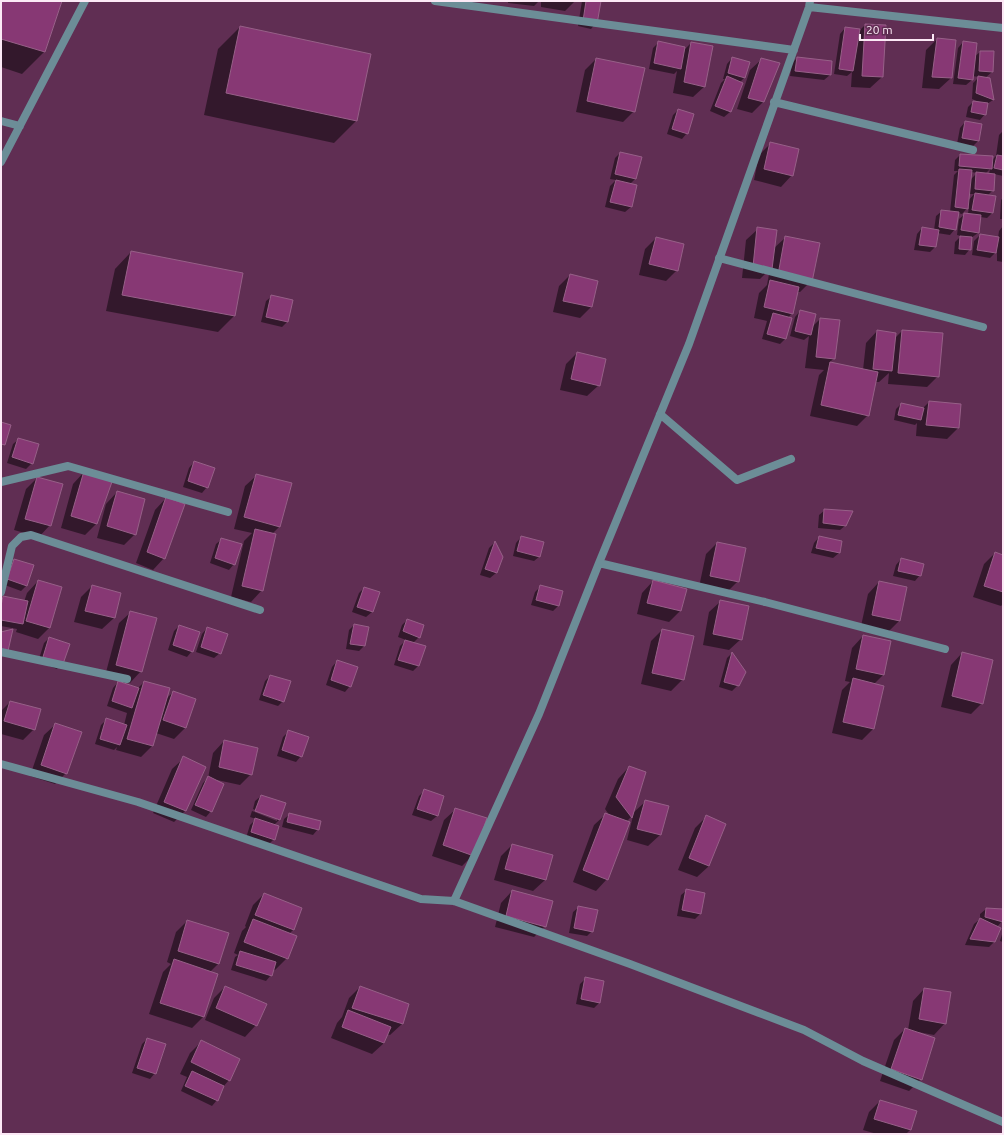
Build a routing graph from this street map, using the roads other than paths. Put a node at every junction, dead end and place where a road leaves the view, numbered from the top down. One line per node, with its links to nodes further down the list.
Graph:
1 (86, 1): 8 (street)
2 (435, 1): 5 (street)
3 (809, 4): 4 (street); 5 (street)
4 (1003, 28)
5 (794, 50): 6 (street)
6 (774, 102): 9 (street); 11 (street)
7 (1, 121): 8 (street)
8 (20, 126): 10 (street)
9 (974, 150)
10 (1, 162)
11 (719, 258): 12 (street); 13 (street)
12 (983, 327)
13 (660, 414): 14 (street); 17 (street)
14 (791, 459)
15 (1, 482): 16 (street)
16 (228, 512)
17 (599, 563): 20 (street); 24 (street)
18 (1, 592): 19 (street)
19 (260, 610)
20 (945, 649)
21 (1, 652): 22 (street)
22 (127, 679)
23 (1, 764): 24 (street)
24 (454, 901): 25 (street)
25 (1003, 1122)

